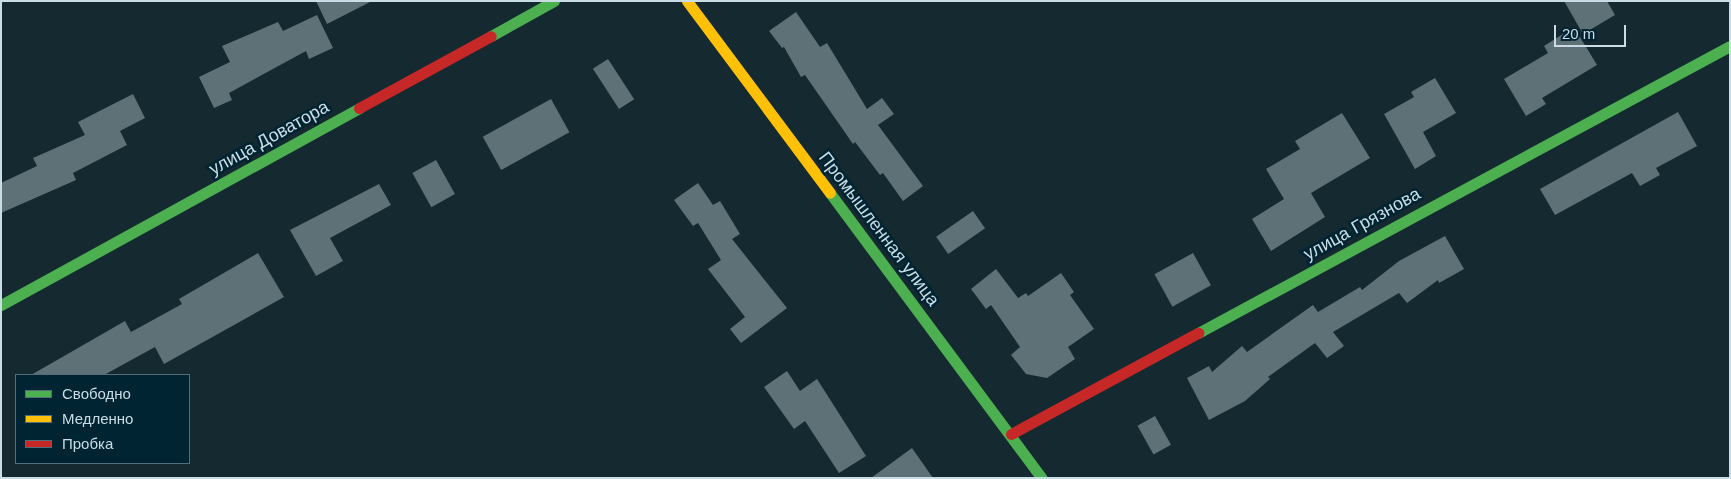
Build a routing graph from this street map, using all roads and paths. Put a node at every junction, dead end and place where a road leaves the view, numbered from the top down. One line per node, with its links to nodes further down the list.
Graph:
1 (554, 1): 4 (main road, улица Доватора)
2 (687, 1): 5 (main road, Промышленная улица)
3 (1730, 46): 5 (main road, улица Грязнова)
4 (1, 305)
5 (1011, 434): 6 (main road, Промышленная улица)
6 (1042, 478)

